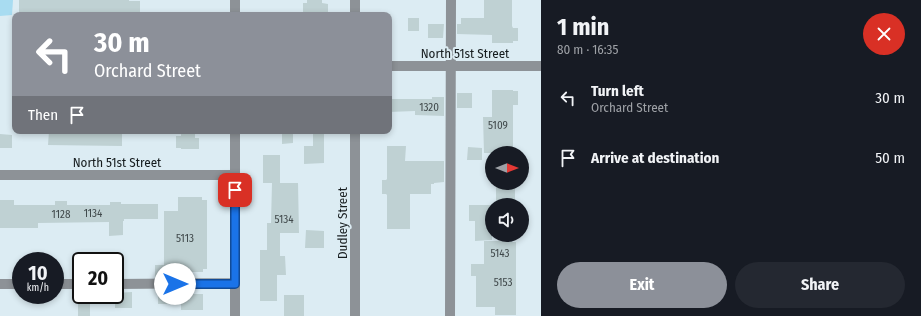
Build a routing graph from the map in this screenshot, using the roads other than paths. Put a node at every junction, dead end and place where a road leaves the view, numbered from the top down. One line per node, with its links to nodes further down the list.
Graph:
1 (235, 0): 4 (street)
2 (355, 0): 5 (street)
3 (451, 0): 7 (street)
4 (235, 12)
5 (355, 12)
6 (392, 66): 7 (street, North 51st Street)
7 (451, 66): 8 (street, North 51st Street); 19 (street)
8 (541, 66)
9 (235, 134): 12 (street)
10 (355, 134): 18 (street, Dudley Street)
11 (0, 175): 12 (street, North 51st Street)
12 (235, 175): 16 (street)
13 (0, 284): 14 (street)
14 (12, 284)
15 (124, 284): 16 (street)
16 (235, 284): 17 (street)
17 (235, 316)
18 (355, 316)
19 (450, 316)

